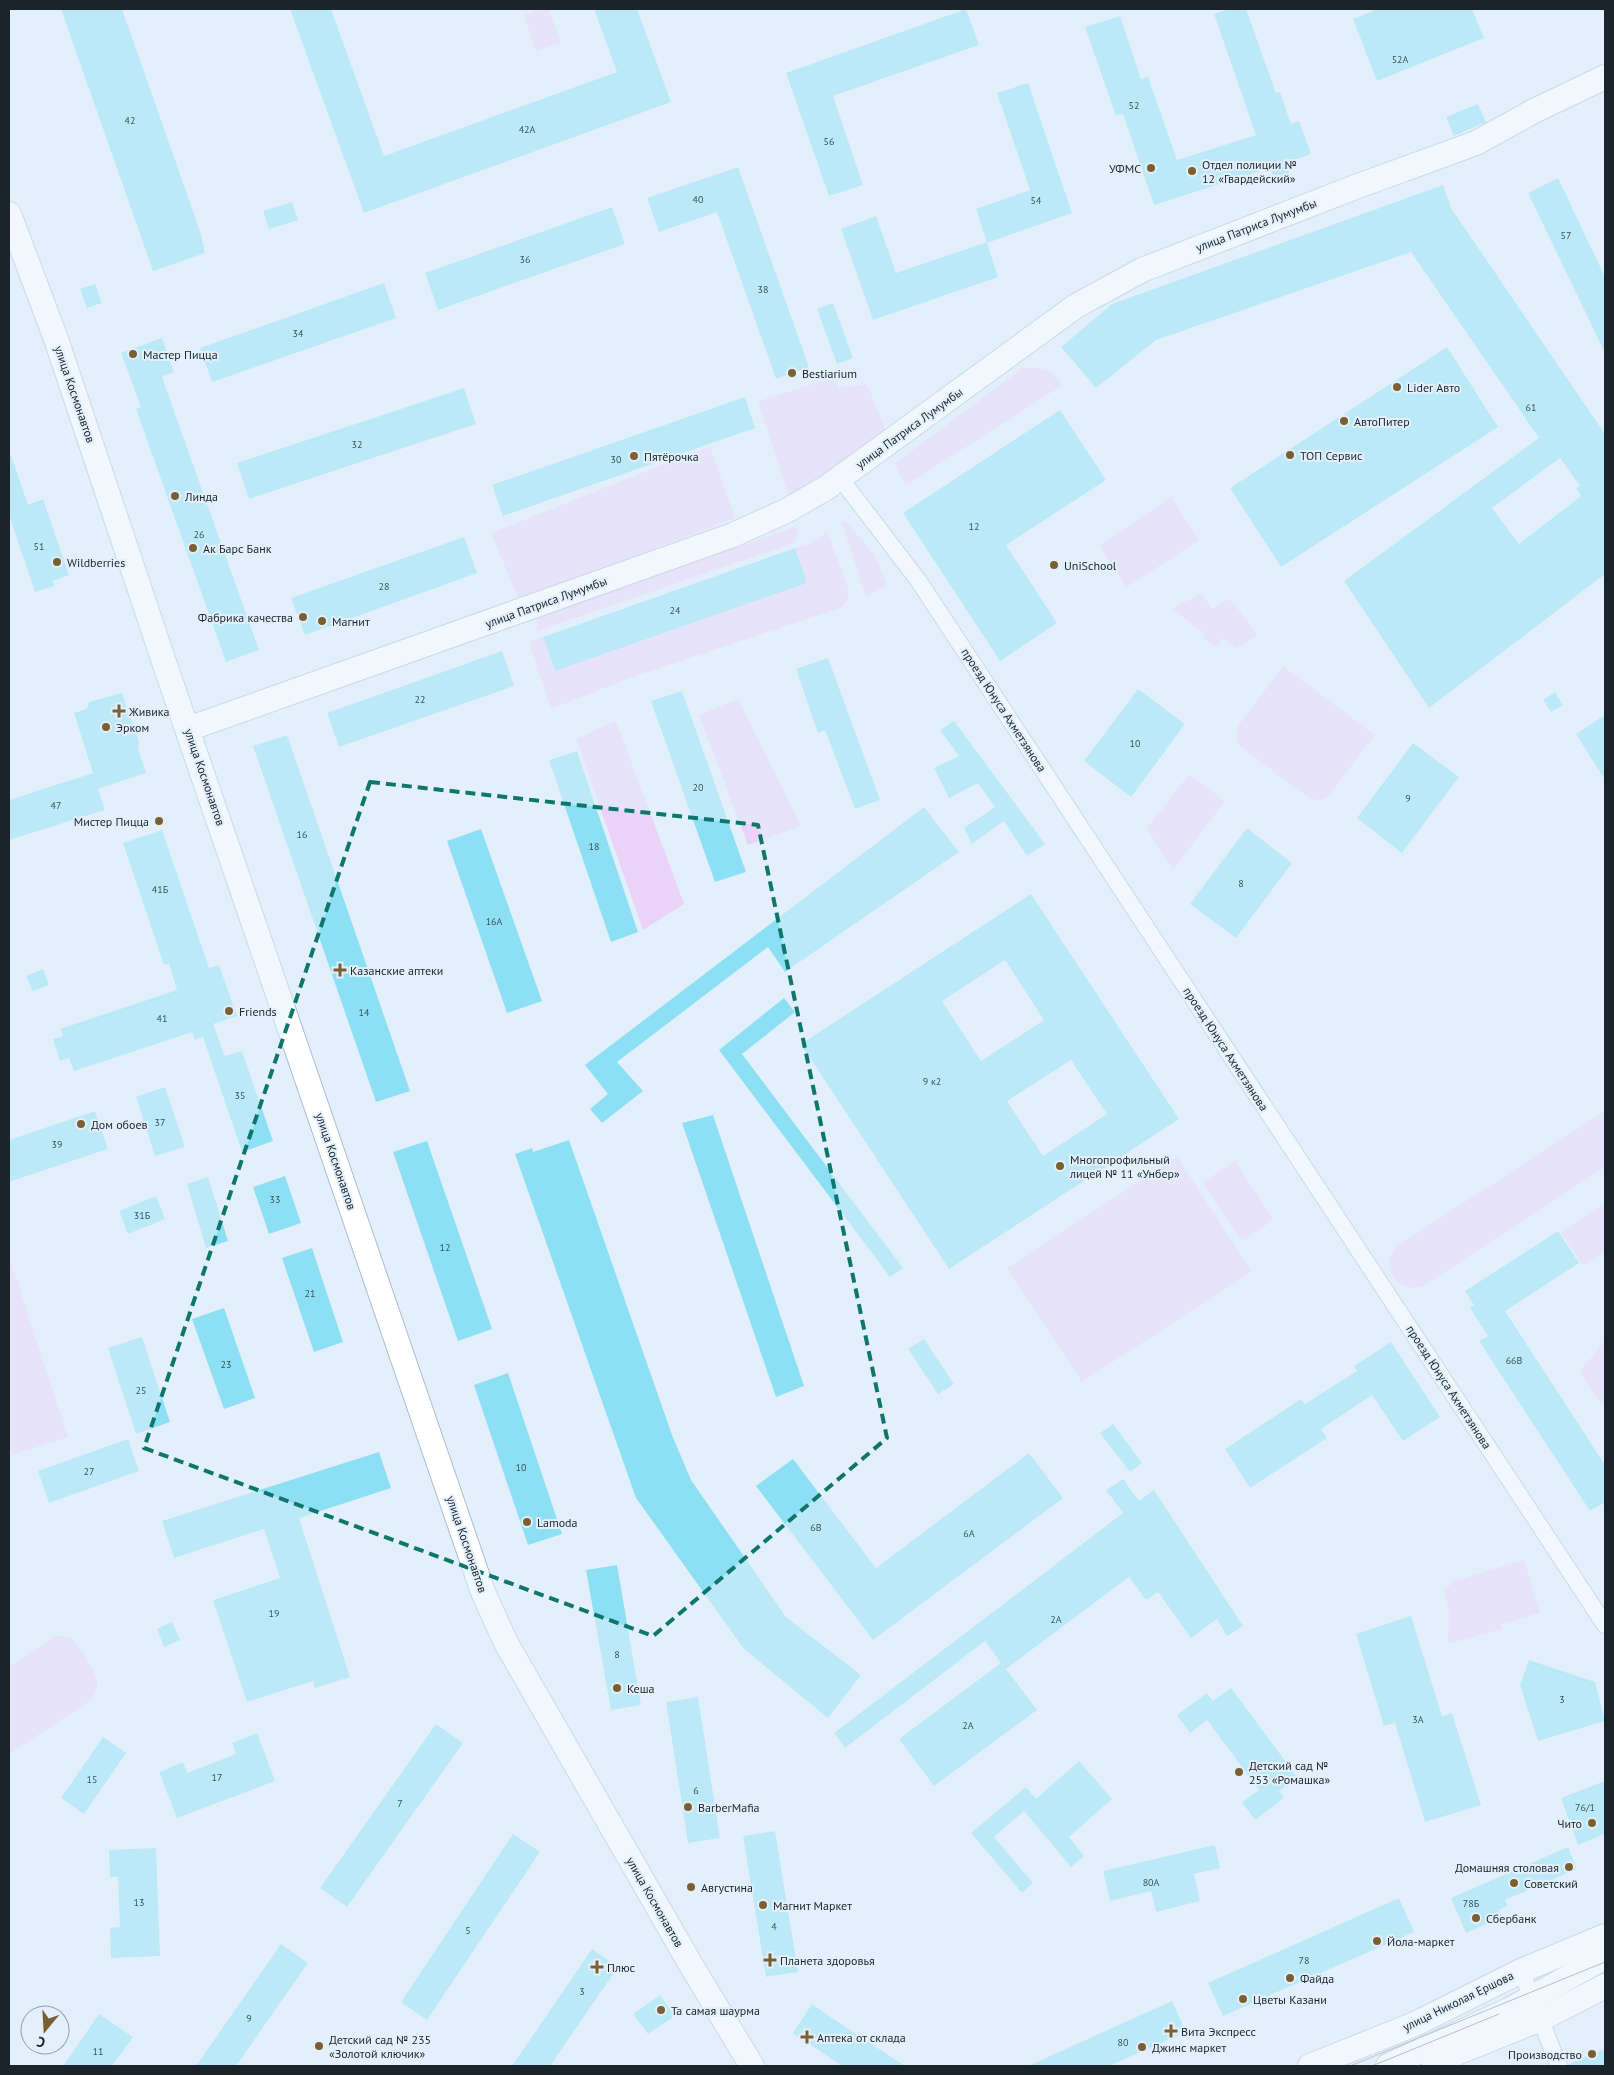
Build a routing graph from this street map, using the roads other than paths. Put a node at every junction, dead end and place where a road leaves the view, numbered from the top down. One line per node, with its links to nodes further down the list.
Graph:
1 (1605, 77): 3 (street, улица Патриса Лумумбы)
2 (9, 214): 4 (street, улица Космонавтов)
3 (840, 478): 4 (street, улица Патриса Лумумбы); 5 (street, проезд Юнуса Ахметзянова)
4 (188, 729): 14 (street, улица Космонавтов)
5 (1605, 1625)
6 (1605, 1936): 8 (street, улица Николая Ершова)
7 (1605, 1957): 11 (street)
8 (1521, 1971): 11 (street); 13 (street, улица Николая Ершова)
9 (1605, 1974): 11 (street)
10 (1605, 1986): 12 (street)
11 (1532, 1997): 12 (street); 13 (street); 16 (street)
12 (1541, 2019): 17 (street); 18 (street)
13 (1415, 2024): 15 (street, улица Николая Ершова)
14 (752, 2066)
15 (1310, 2066)
16 (1388, 2066)
17 (1423, 2066)
18 (1559, 2066)

